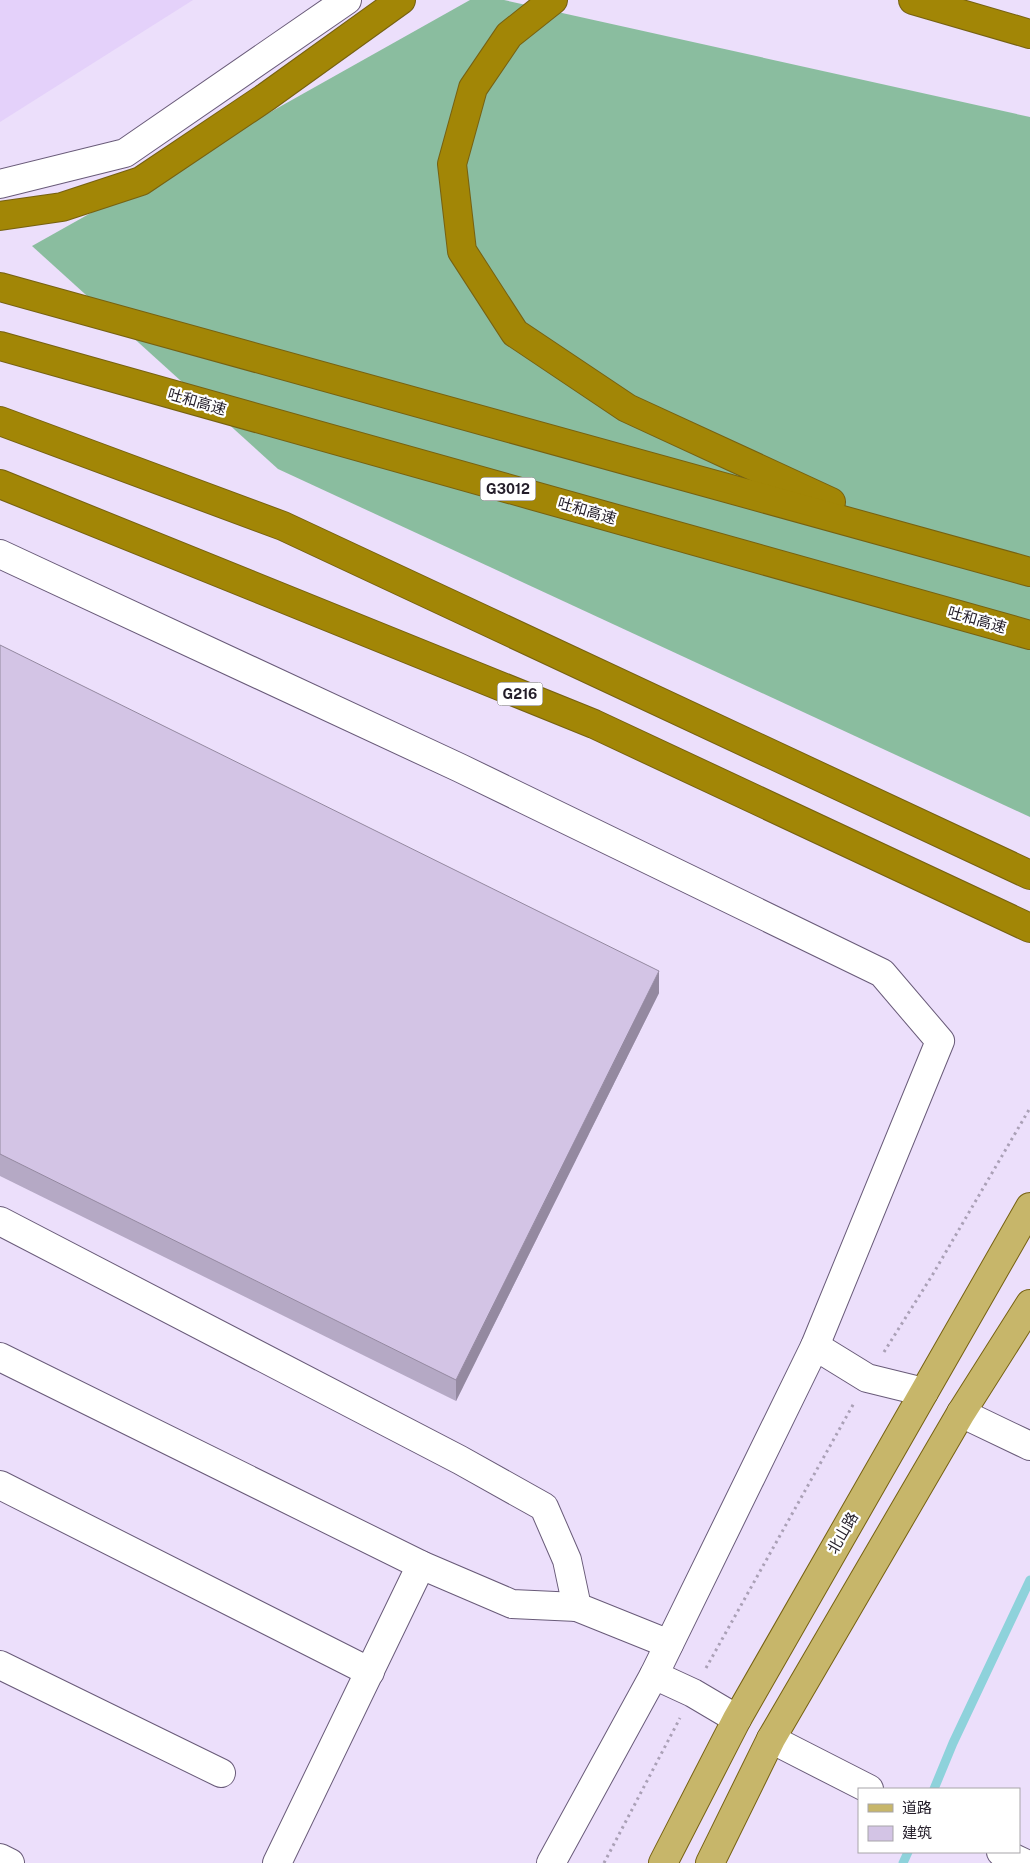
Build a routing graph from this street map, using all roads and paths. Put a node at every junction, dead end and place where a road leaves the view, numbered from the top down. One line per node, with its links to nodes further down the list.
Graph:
1 (347, 0): 6 (street)
2 (401, 0): 7 (highway)
3 (553, 0): 12 (highway)
4 (913, 0): 5 (highway)
5 (1030, 34)
6 (0, 184)
7 (0, 216)
8 (0, 287): 12 (highway)
9 (0, 346): 15 (highway, 吐和高速 / G3012)
10 (0, 421): 16 (highway)
11 (0, 484): 17 (highway, G216)
12 (912, 539): 14 (highway)
13 (0, 554): 22 (street)
14 (1022, 569)
15 (1023, 633)
16 (1030, 875)
17 (1030, 928)
18 (1030, 1108): 24 (path)
19 (1030, 1207): 25 (main road, 北山路)
20 (0, 1221): 30 (street)
21 (1030, 1304): 26 (main road)
22 (815, 1346): 24 (street); 31 (street)
23 (0, 1357): 29 (street)
24 (867, 1378): 25 (street); 35 (path)
25 (924, 1392): 36 (main road, 北山路)
26 (961, 1413): 27 (street); 37 (main road)
27 (1030, 1446)
28 (0, 1485): 33 (street)
29 (421, 1565): 30 (street); 33 (street)
30 (577, 1607): 31 (street)
31 (668, 1644): 34 (street)
32 (0, 1665): 38 (street)
33 (370, 1672): 43 (street)
34 (654, 1675): 35 (street); 44 (street)
35 (693, 1693): 36 (street); 45 (path)
36 (737, 1719): 46 (main road, 北山路)
37 (771, 1739): 39 (street); 47 (main road)
38 (221, 1773)
39 (867, 1788)
40 (1003, 1853): 48 (street)
41 (0, 1858): 42 (street)
42 (10, 1863)
43 (277, 1863)
44 (551, 1863)
45 (604, 1863)
46 (663, 1863)
47 (710, 1863)
48 (1024, 1863)

